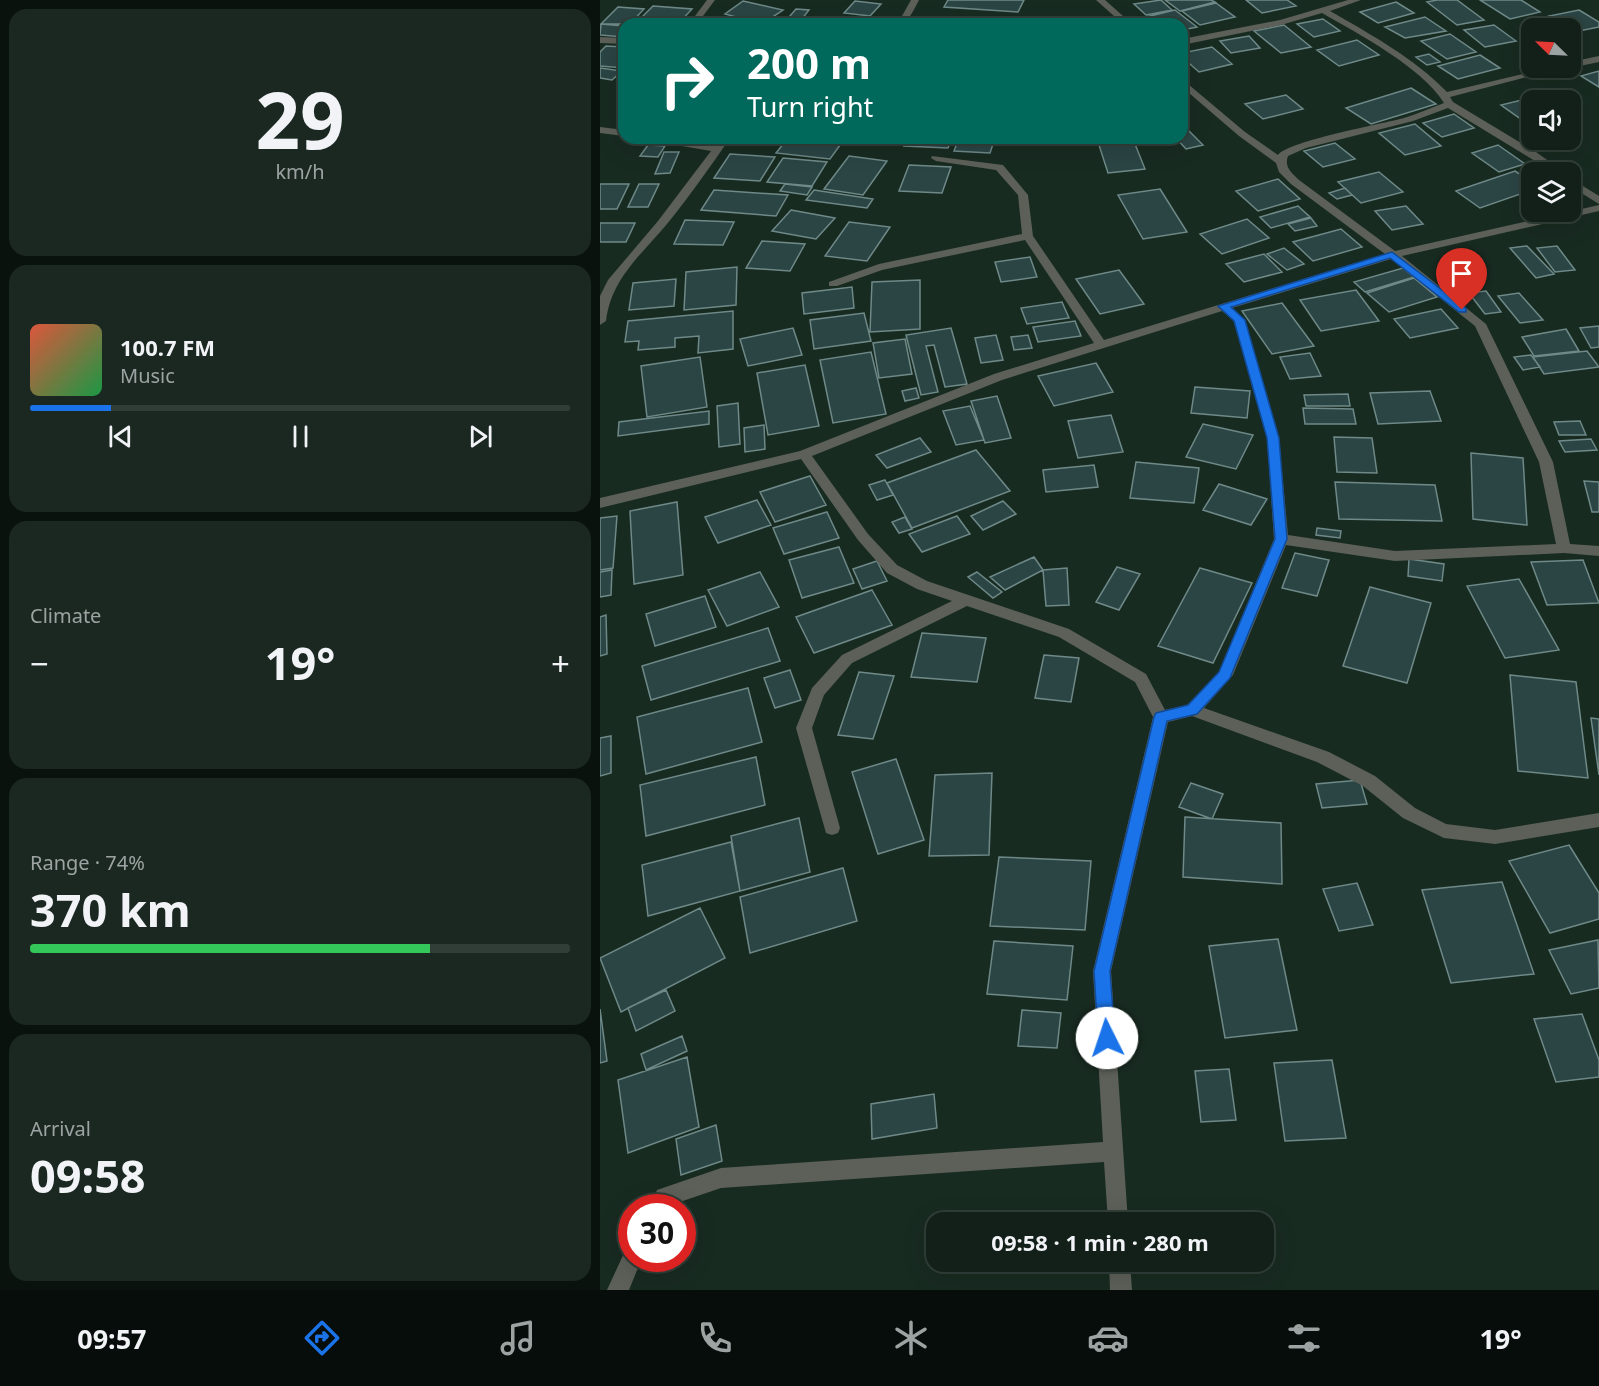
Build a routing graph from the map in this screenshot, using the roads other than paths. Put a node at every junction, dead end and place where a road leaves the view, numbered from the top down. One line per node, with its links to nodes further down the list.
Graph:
1 (711, 0): 6 (street)
2 (915, 0): 7 (street)
3 (1100, 0): 8 (street)
4 (1357, 0): 5 (street)
5 (1323, 10): 11 (street); 16 (street)
6 (698, 18)
7 (905, 18)
8 (1121, 18)
9 (600, 40): 10 (street)
10 (618, 41)
11 (1188, 41)
12 (1599, 59): 13 (street)
13 (1581, 63)
14 (1523, 78): 16 (street)
15 (1188, 87): 23 (street)
16 (1448, 100): 23 (street); 24 (street)
17 (600, 130): 18 (street)
18 (618, 132)
19 (688, 144): 21 (street)
20 (721, 144): 21 (street)
21 (718, 149): 32 (street)
22 (936, 158): 28 (street)
23 (1281, 162): 29 (street)
24 (1545, 162)
25 (1581, 189): 26 (street)
26 (1599, 201)
27 (1599, 208): 29 (street)
28 (1028, 236): 30 (street); 33 (street)
29 (1392, 255): 31 (street); 37 (street)
30 (832, 284)
31 (1223, 306): 33 (street); 36 (street)
32 (600, 321)
33 (1102, 346): 34 (street)
34 (804, 454): 35 (street); 39 (street)
35 (600, 503)
36 (1281, 539): 37 (street); 40 (street)
37 (1564, 548): 38 (street)
38 (1599, 551)
39 (966, 600): 41 (street); 43 (street)
40 (1192, 710): 41 (street); 42 (street)
41 (1161, 717): 44 (street)
42 (1599, 820)
43 (832, 828)
44 (1114, 1151): 45 (street); 46 (street)
45 (673, 1194)
46 (1117, 1212)
47 (626, 1272): 49 (street)
48 (1120, 1272): 50 (street)
49 (618, 1290)
50 (1121, 1290)

